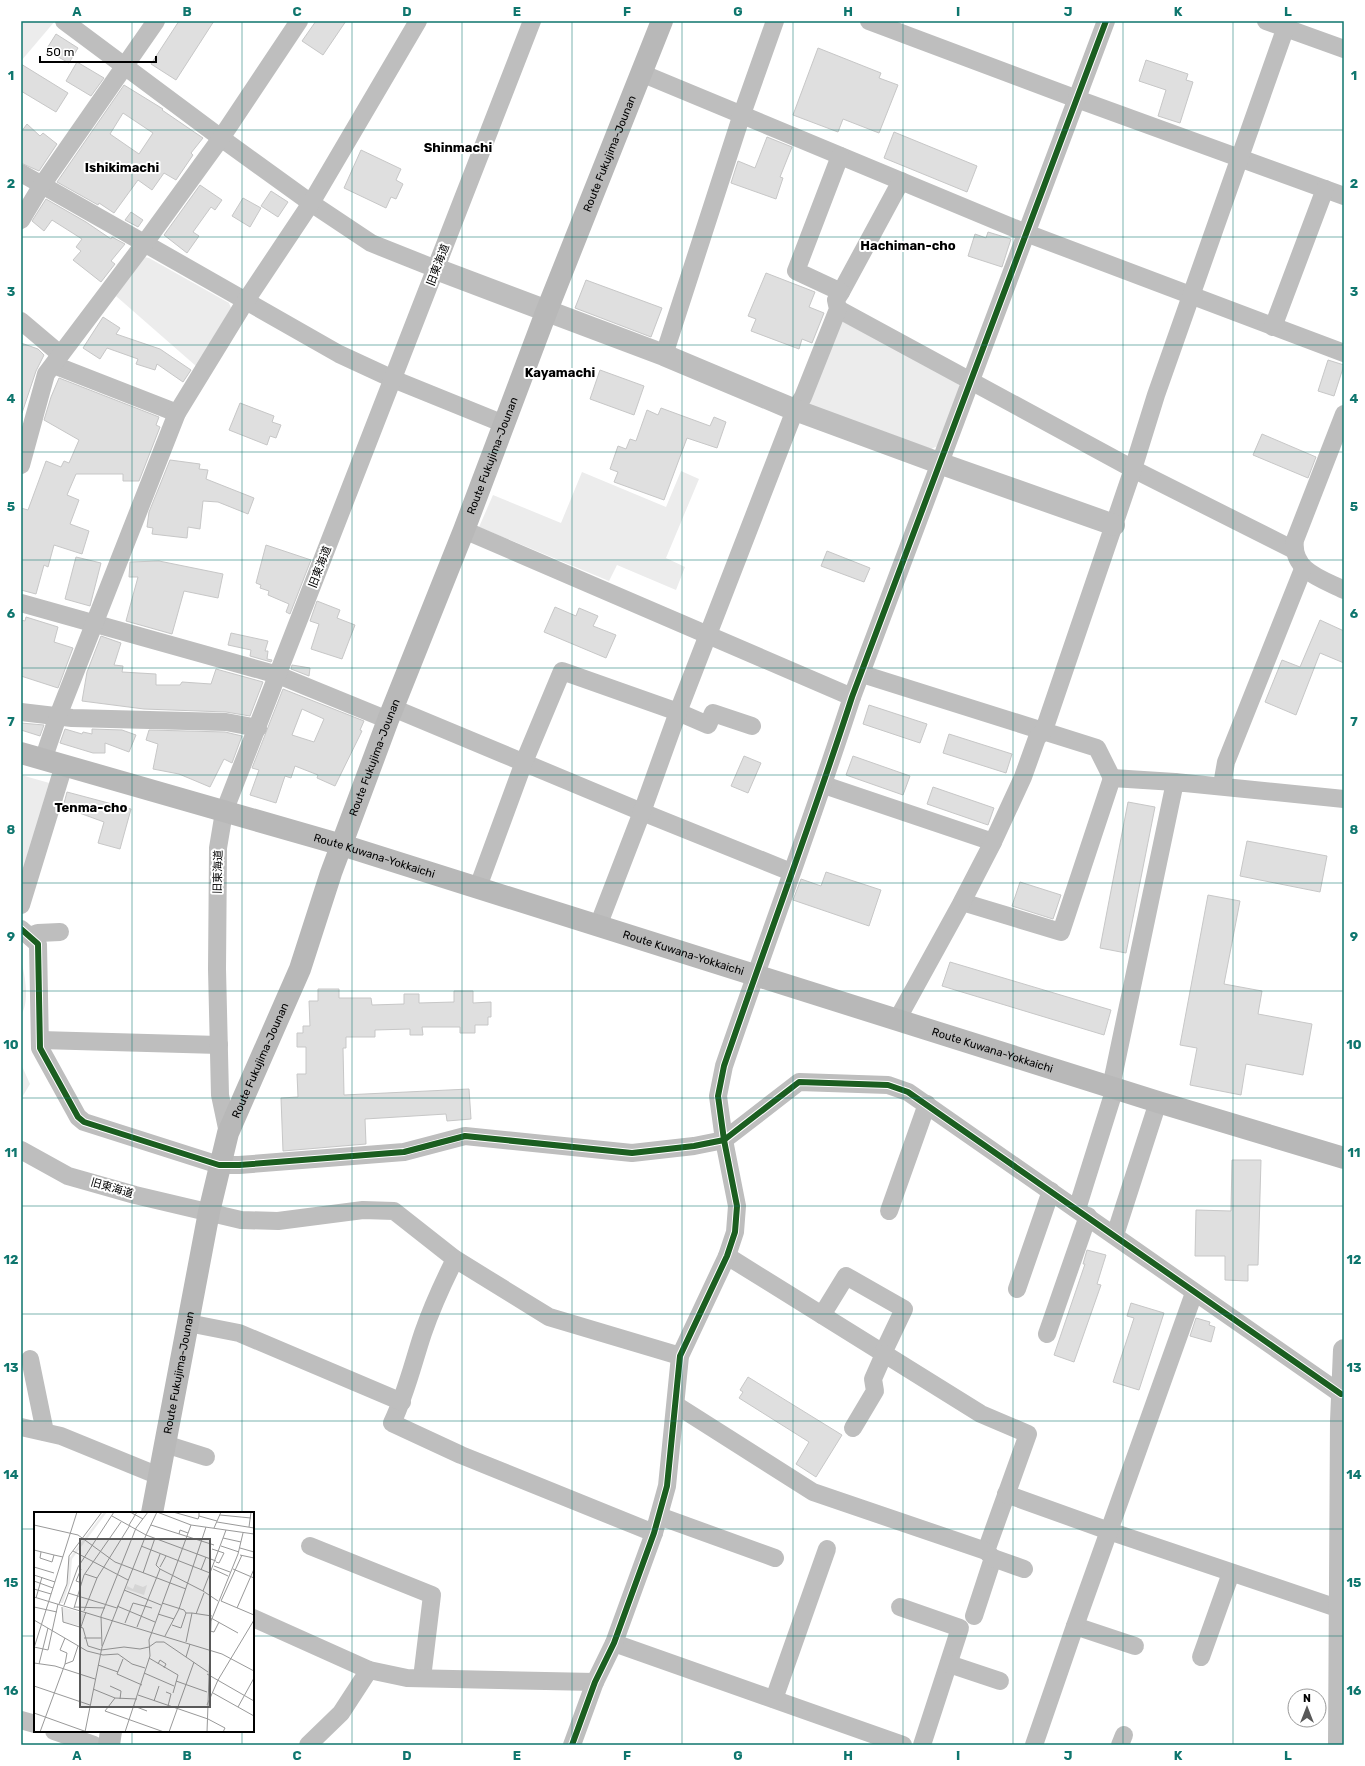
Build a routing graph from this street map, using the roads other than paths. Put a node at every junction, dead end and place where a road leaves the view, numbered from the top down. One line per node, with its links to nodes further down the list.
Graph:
1 (64, 21): 13 (street)
2 (156, 21): 13 (street)
3 (300, 21): 17 (street)
4 (418, 21): 25 (street)
5 (532, 21): 29 (street, 旧東海道)
6 (662, 21): 14 (main road, Route Fukujima-Jounan)
7 (775, 21): 16 (street)
8 (869, 21): 15 (street)
9 (1106, 21): 15 (street)
10 (1266, 21): 11 (street)
11 (1287, 24): 12 (street); 19 (street)
12 (1344, 49)
13 (126, 66): 17 (street); 22 (street)
14 (641, 73): 16 (street); 33 (main road, Route Fukujima-Jounan)
15 (1078, 99): 19 (street); 27 (street)
16 (742, 114): 18 (street); 37 (street)
17 (221, 138): 25 (street); 28 (street)
18 (840, 156): 21 (street); 31 (street)
19 (1240, 159): 23 (street); 30 (street)
20 (21, 173): 22 (street)
21 (901, 181): 27 (street); 31 (street)
22 (42, 185): 26 (street); 28 (street)
23 (1324, 189): 24 (street); 35 (street)
24 (1344, 196)
25 (311, 203): 29 (street); 32 (street)
26 (21, 220)
27 (1026, 233): 30 (street); 40 (street)
28 (144, 244): 32 (street); 38 (street)
29 (436, 269): 33 (street); 39 (street, 旧東海道)
30 (1192, 296): 35 (street); 47 (street)
31 (840, 301): 40 (street); 41 (street)
32 (245, 302): 39 (street); 42 (street)
33 (547, 310): 37 (street); 44 (main road, Route Fukujima-Jounan)
34 (21, 321): 38 (street)
35 (1273, 327): 36 (street)
36 (1344, 353)
37 (664, 355): 41 (street)
38 (57, 360): 42 (street); 46 (street)
39 (393, 379): 44 (street); 57 (street, 旧東海道)
40 (971, 382): 45 (street); 47 (street)
41 (795, 410): 45 (street); 55 (street)
42 (177, 413): 54 (street)
43 (1344, 414): 50 (street)
44 (504, 424): 49 (main road, Route Fukujima-Jounan)
45 (939, 464): 48 (street); 56 (street)
46 (21, 465)
47 (1133, 469): 48 (street); 50 (street)
48 (1114, 525): 65 (street)
49 (464, 530): 55 (street); 61 (main road, Route Fukujima-Jounan)
50 (1294, 550): 51 (street)
51 (1303, 569): 52 (street); 73 (street)
52 (1344, 590)
53 (21, 603): 54 (street)
54 (94, 623): 57 (street); 62 (street)
55 (708, 636): 58 (street); 60 (street)
56 (862, 674): 58 (street); 65 (street)
57 (278, 676): 61 (street); 64 (street, 旧東海道)
58 (852, 697): 72 (street)
59 (21, 712): 62 (street)
60 (678, 712): 63 (street); 68 (street); 76 (street)
61 (390, 714): 68 (street); 78 (main road, Route Fukujima-Jounan)
62 (58, 716): 64 (street); 67 (street)
63 (752, 726)
64 (258, 728): 75 (street, 旧東海道)
65 (1044, 730): 70 (street); 77 (street)
66 (21, 753): 67 (main road, Route Kuwana-Yokkaichi)
67 (43, 760): 69 (main road, Route Kuwana-Yokkaichi)
68 (524, 762): 76 (street); 80 (street)
69 (64, 765): 75 (main road, Route Kuwana-Yokkaichi); 82 (street)
70 (1112, 778): 71 (street); 81 (street)
71 (1175, 782): 73 (street); 90 (street)
72 (824, 785): 77 (street); 79 (street)
73 (1222, 786): 74 (street)
74 (1344, 799)
75 (224, 812): 78 (main road, Route Kuwana-Yokkaichi); 89 (street, 旧東海道)
76 (642, 812): 79 (street); 83 (street)
77 (993, 842): 81 (street)
78 (342, 845): 80 (main road, Route Kuwana-Yokkaichi); 93 (main road, Route Fukujima-Jounan)
79 (791, 872): 86 (street)
80 (478, 887): 83 (main road, Route Kuwana-Yokkaichi)
81 (962, 902): 87 (street)
82 (21, 905)
83 (598, 926): 86 (main road, Route Kuwana-Yokkaichi)
84 (60, 932): 85 (street)
85 (25, 933): 88 (street)
86 (755, 976): 87 (main road, Route Kuwana-Yokkaichi); 94 (street)
87 (897, 1020): 90 (main road, Route Kuwana-Yokkaichi)
88 (40, 1040): 89 (street); 97 (street)
89 (219, 1045): 93 (street, 旧東海道)
90 (1113, 1088): 91 (main road, Route Kuwana-Yokkaichi); 101 (street)
91 (1158, 1102): 96 (main road, Route Kuwana-Yokkaichi); 102 (street)
92 (927, 1104): 94 (street); 98 (street); 99 (street)
93 (228, 1133): 97 (main road, Route Fukujima-Jounan)
94 (724, 1140): 97 (street); 103 (street)
95 (21, 1150): 100 (street, 旧東海道)
96 (1344, 1158)
97 (219, 1165): 100 (main road, Route Fukujima-Jounan)
98 (1051, 1190): 101 (street); 105 (street)
99 (889, 1211)
100 (209, 1212): 104 (street, 旧東海道); 108 (main road, Route Fukujima-Jounan)
101 (1082, 1212): 102 (street); 109 (street)
102 (1115, 1235): 106 (street)
103 (727, 1256): 107 (street); 112 (street)
104 (455, 1259): 112 (street, 旧東海道); 115 (street)
105 (1017, 1289)
106 (1194, 1293): 114 (street); 127 (street)
107 (822, 1315): 111 (street); 111 (street)
108 (188, 1323): 115 (street); 121 (main road, Route Fukujima-Jounan)
109 (1047, 1334)
110 (1344, 1350): 114 (street)
111 (884, 1354): 119 (street); 124 (street)
112 (680, 1356): 116 (street)
113 (30, 1359): 120 (street)
114 (1341, 1394): 117 (street)
115 (402, 1402): 128 (street)
116 (676, 1405): 126 (street); 131 (street)
117 (1342, 1422): 136 (street)
118 (21, 1427): 120 (street)
119 (853, 1428)
120 (45, 1432): 123 (street)
121 (165, 1444): 122 (street); 123 (main road, Route Fukujima-Jounan)
122 (206, 1456)
123 (159, 1476): 125 (main road, Route Fukujima-Jounan)
124 (1006, 1494): 127 (street); 131 (street)
125 (152, 1512)
126 (659, 1516): 128 (street); 132 (street)
127 (1109, 1531): 134 (street); 139 (street)
128 (654, 1533): 140 (street)
129 (310, 1546): 145 (street)
130 (827, 1548): 148 (street)
131 (990, 1554): 133 (street); 137 (street)
132 (775, 1558)
133 (1024, 1569)
134 (1231, 1573): 136 (street); 142 (street)
135 (900, 1607): 143 (street)
136 (1340, 1609): 153 (street)
137 (974, 1616)
138 (254, 1618): 144 (street)
139 (1075, 1626): 141 (street); 160 (street)
140 (614, 1643): 147 (street); 148 (street)
141 (1135, 1646)
142 (1201, 1658)
143 (949, 1664): 146 (street); 159 (street)
144 (369, 1670): 145 (street); 156 (street)
145 (422, 1678): 147 (street)
146 (1000, 1681)
147 (595, 1682): 157 (street)
148 (774, 1699): 158 (street)
149 (21, 1720): 150 (street)
150 (34, 1724)
151 (57, 1732): 154 (street)
152 (111, 1732): 155 (main road)
153 (1342, 1744)
154 (94, 1745)
155 (109, 1745)
156 (308, 1745)
157 (572, 1745)
158 (903, 1745)
159 (922, 1745)
160 (1034, 1745)

